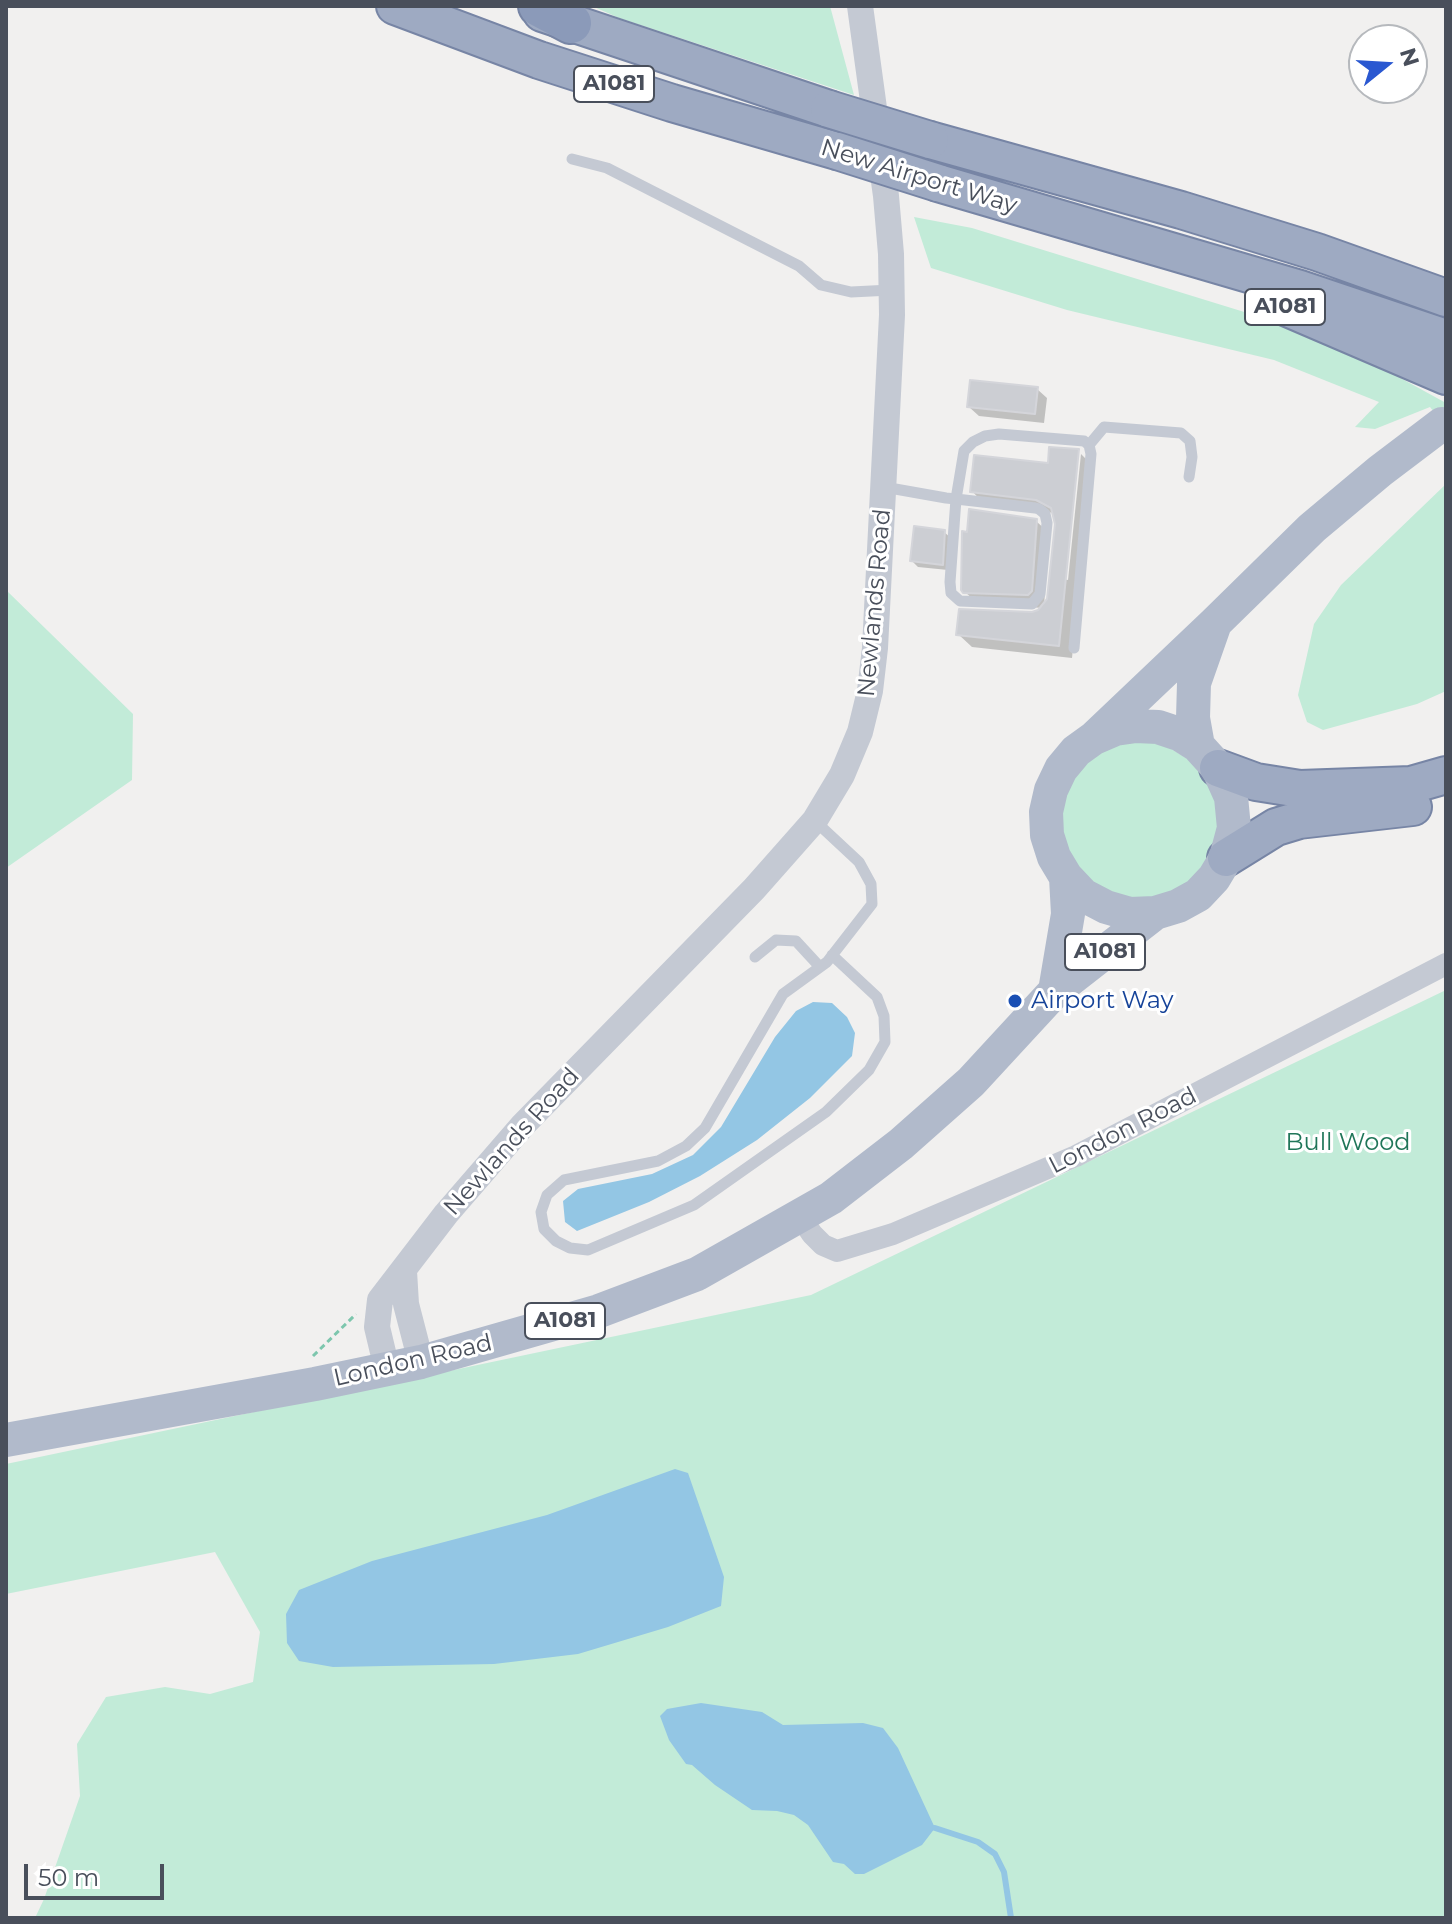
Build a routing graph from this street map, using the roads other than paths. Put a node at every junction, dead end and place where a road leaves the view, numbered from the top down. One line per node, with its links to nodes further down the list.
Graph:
1 (395, 6): 6 (highway, New Airport Way / A1081, bridge)
2 (522, 6): 4 (highway, New Airport Way / A1081)
3 (860, 6): 8 (street, Newlands Road)
4 (555, 14): 7 (highway, New Airport Way / A1081, bridge)
5 (572, 159): 8 (lane)
6 (1123, 238): 11 (highway, New Airport Way / A1081); 12 (highway, A1081)
7 (1409, 285): 9 (highway, A1081); 10 (highway, New Airport Way / A1081)
8 (891, 290): 16 (street, Newlands Road)
9 (1446, 291)
10 (1446, 298)
11 (1446, 338)
12 (1446, 376)
13 (1442, 424): 18 (main road)
14 (1089, 445): 15 (lane); 17 (lane); 19 (lane)
15 (1189, 477)
16 (884, 487): 17 (lane); 24 (street, Newlands Road)
17 (956, 499): 17 (lane)
18 (1214, 624): 20 (main road); 21 (main road)
19 (1074, 648)
20 (1094, 738): 21 (main road); 26 (main road)
21 (1208, 757): 22 (highway); 25 (main road)
22 (1446, 775)
23 (1446, 800): 25 (highway)
24 (815, 820): 28 (lane); 34 (street, Newlands Road)
25 (1226, 858): 27 (main road)
26 (1066, 877): 27 (main road); 32 (main road, A1081)
27 (1155, 913): 32 (main road, London Road / A1081)
28 (832, 955): 31 (lane); 31 (lane)
29 (755, 957): 31 (lane)
30 (1446, 964): 33 (street, London Road)
31 (820, 967)
32 (1055, 991): 33 (main road, London Road / A1081)
33 (800, 1216): 35 (main road, London Road / A1081)
34 (404, 1271): 35 (street); 36 (street, Newlands Road)
35 (421, 1362): 36 (main road, London Road / A1081)
36 (387, 1369): 37 (main road, London Road / A1081)
37 (6, 1440)

